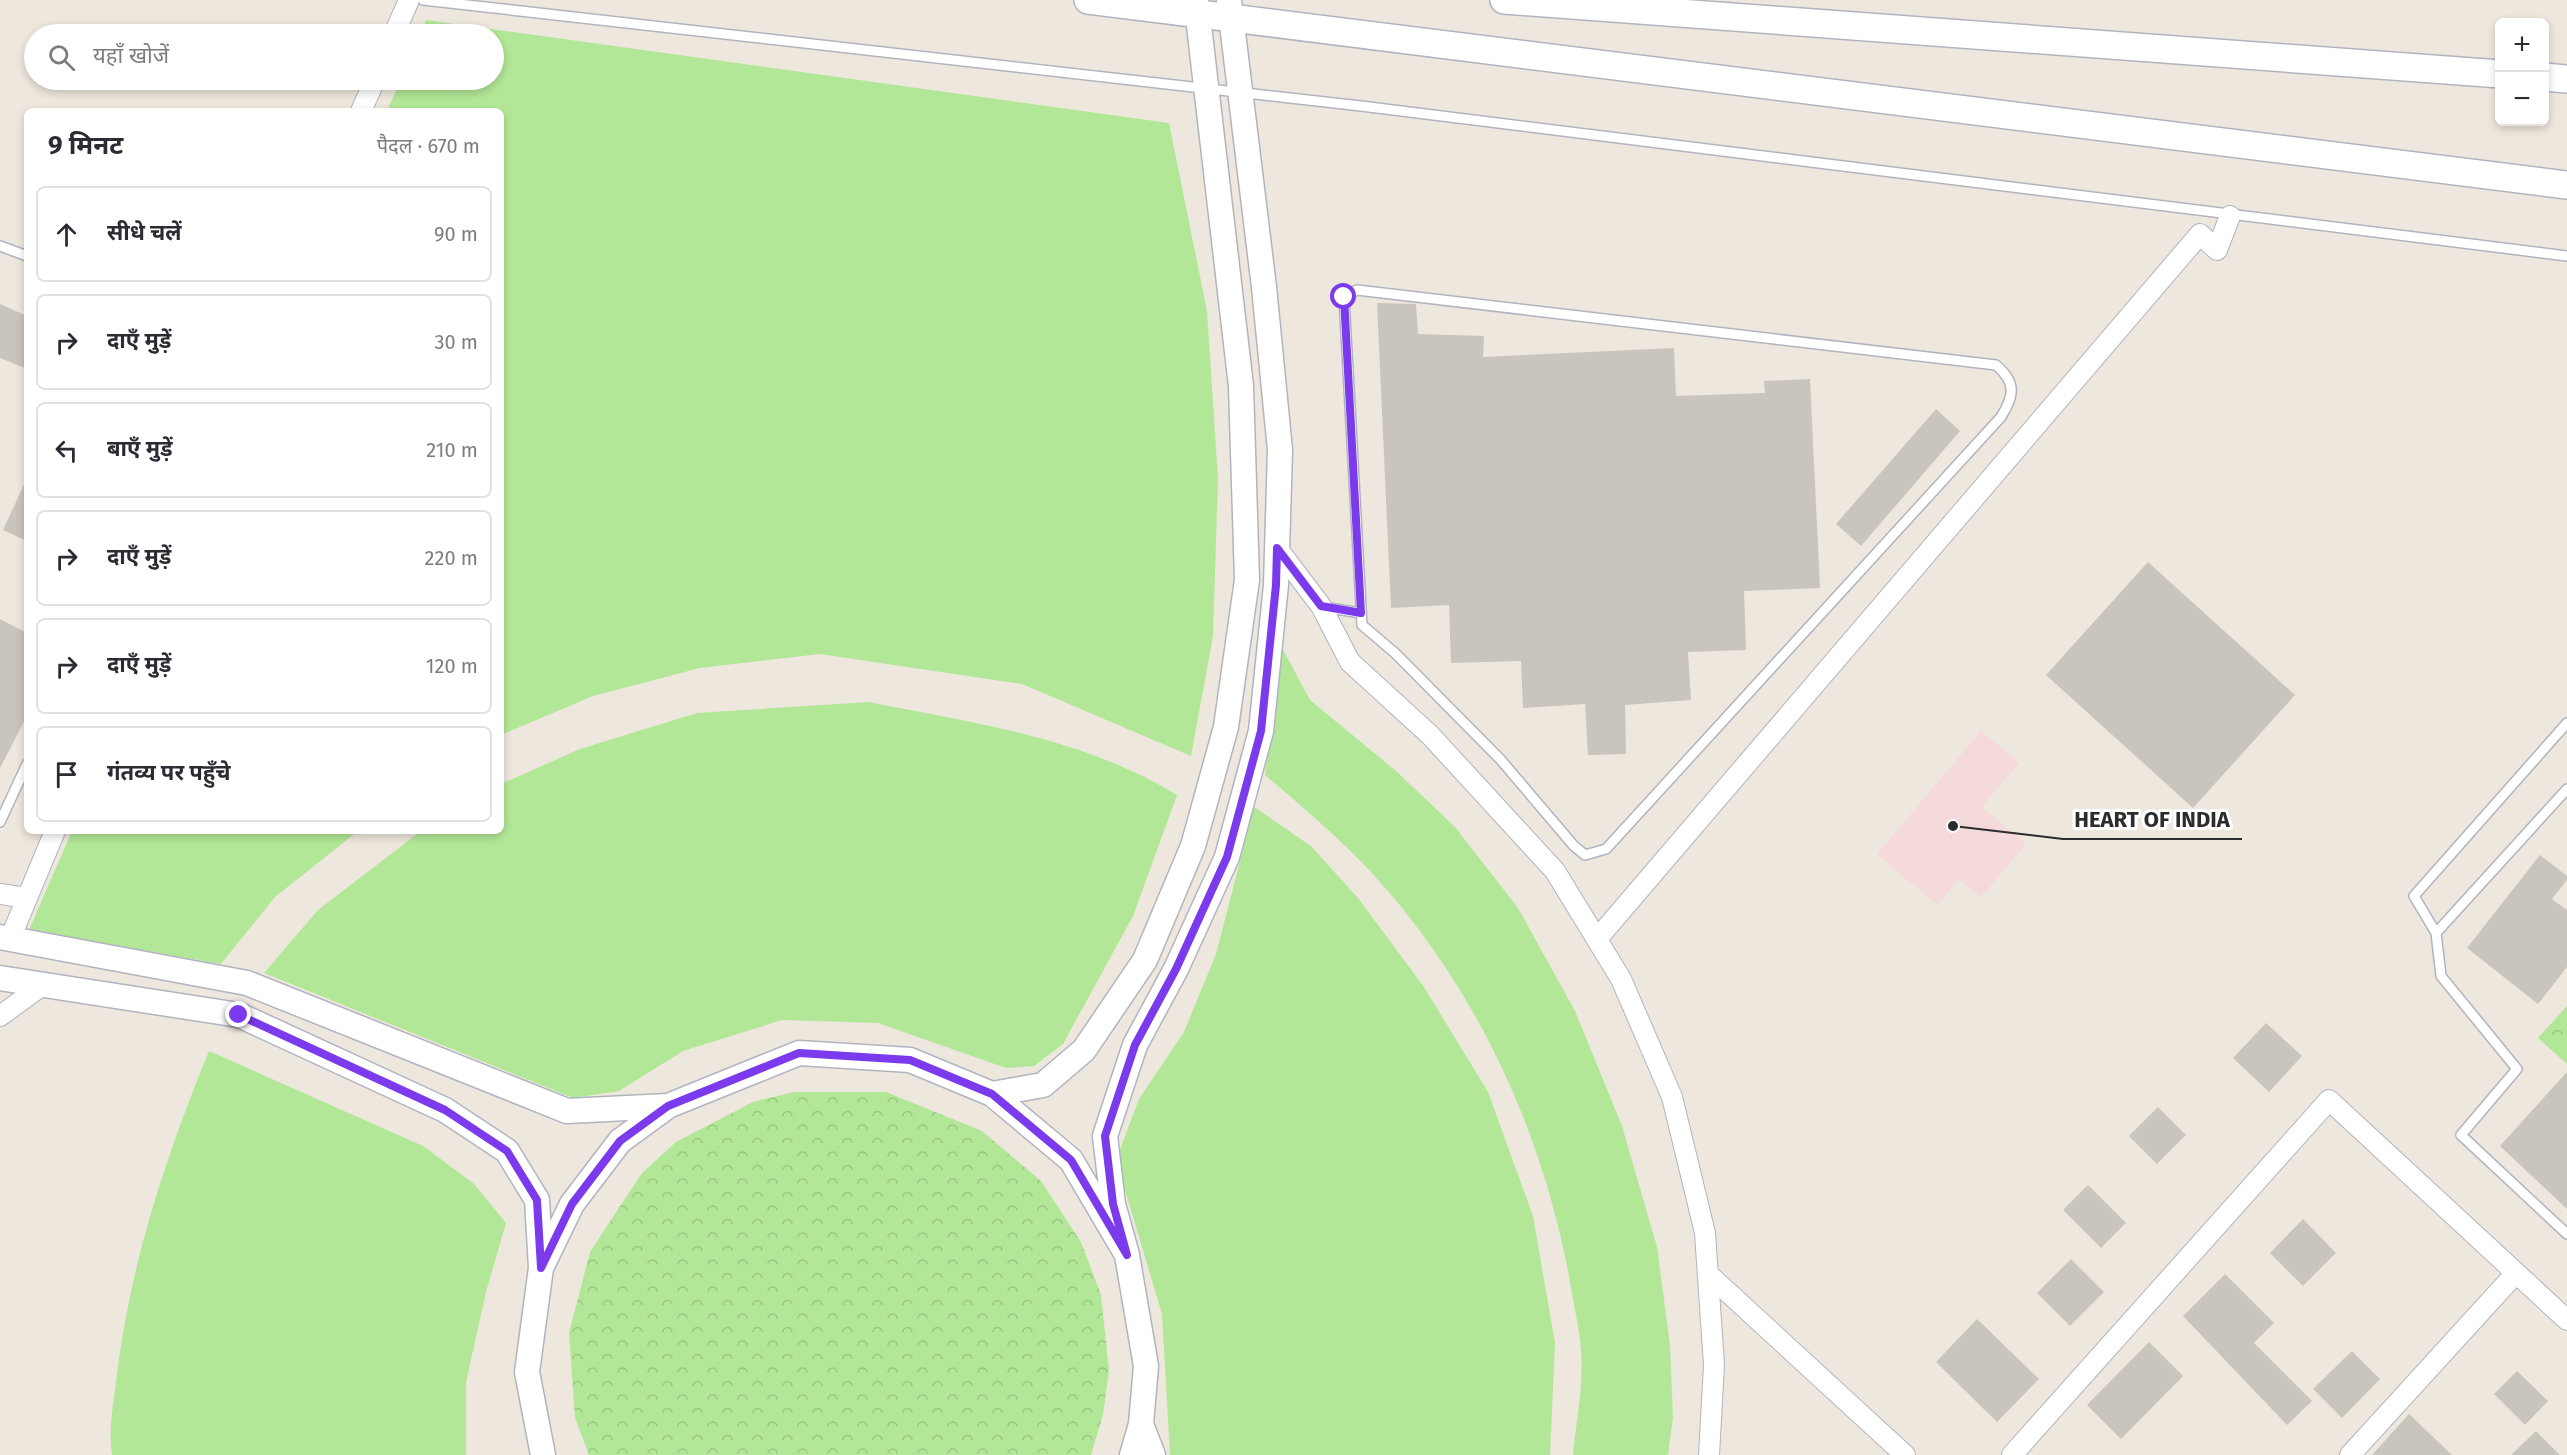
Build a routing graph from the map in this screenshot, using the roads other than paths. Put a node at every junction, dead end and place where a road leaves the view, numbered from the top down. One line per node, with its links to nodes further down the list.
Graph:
1 (409, 0): 7 (street)
2 (423, 0): 11 (lane)
3 (1088, 0): 5 (main road)
4 (1504, 0): 8 (main road)
5 (1197, 7): 6 (main road); 11 (street)
6 (1230, 9): 13 (street); 15 (main road)
7 (398, 24)
8 (2495, 74)
9 (2549, 77): 10 (main road)
10 (2567, 79)
11 (1206, 89): 13 (lane); 36 (street)
12 (371, 90): 14 (street)
13 (1240, 93): 16 (lane); 20 (street)
14 (363, 108)
15 (2567, 185)
16 (2230, 216): 19 (lane); 32 (street)
17 (0, 246): 18 (lane)
18 (24, 255)
19 (2567, 256)
20 (1277, 548): 21 (street); 39 (street)
21 (1321, 606): 22 (lane); 32 (street)
22 (1361, 613): 22 (lane)
23 (2567, 723): 30 (lane)
24 (24, 770): 26 (lane)
25 (2567, 789): 30 (lane)
26 (0, 822)
27 (54, 834): 29 (street)
28 (0, 894): 29 (street)
29 (27, 898): 31 (street)
30 (2436, 933): 38 (lane)
31 (5, 938): 37 (street)
32 (1597, 939): 42 (street)
33 (0, 978): 34 (street)
34 (44, 984): 35 (street); 40 (street)
35 (0, 1016)
36 (992, 1094): 37 (street); 39 (street)
37 (668, 1106): 40 (street)
38 (2567, 1234)
39 (1127, 1255): 44 (street)
40 (541, 1268): 45 (street)
41 (2516, 1273): 43 (street); 50 (street); 51 (street)
42 (1708, 1274): 48 (street); 49 (street)
43 (2567, 1320)
44 (1140, 1424): 46 (street); 47 (street)
45 (543, 1455)
46 (1132, 1455)
47 (1153, 1455)
48 (1709, 1455)
49 (1905, 1455)
50 (2012, 1455)
51 (2350, 1455)

